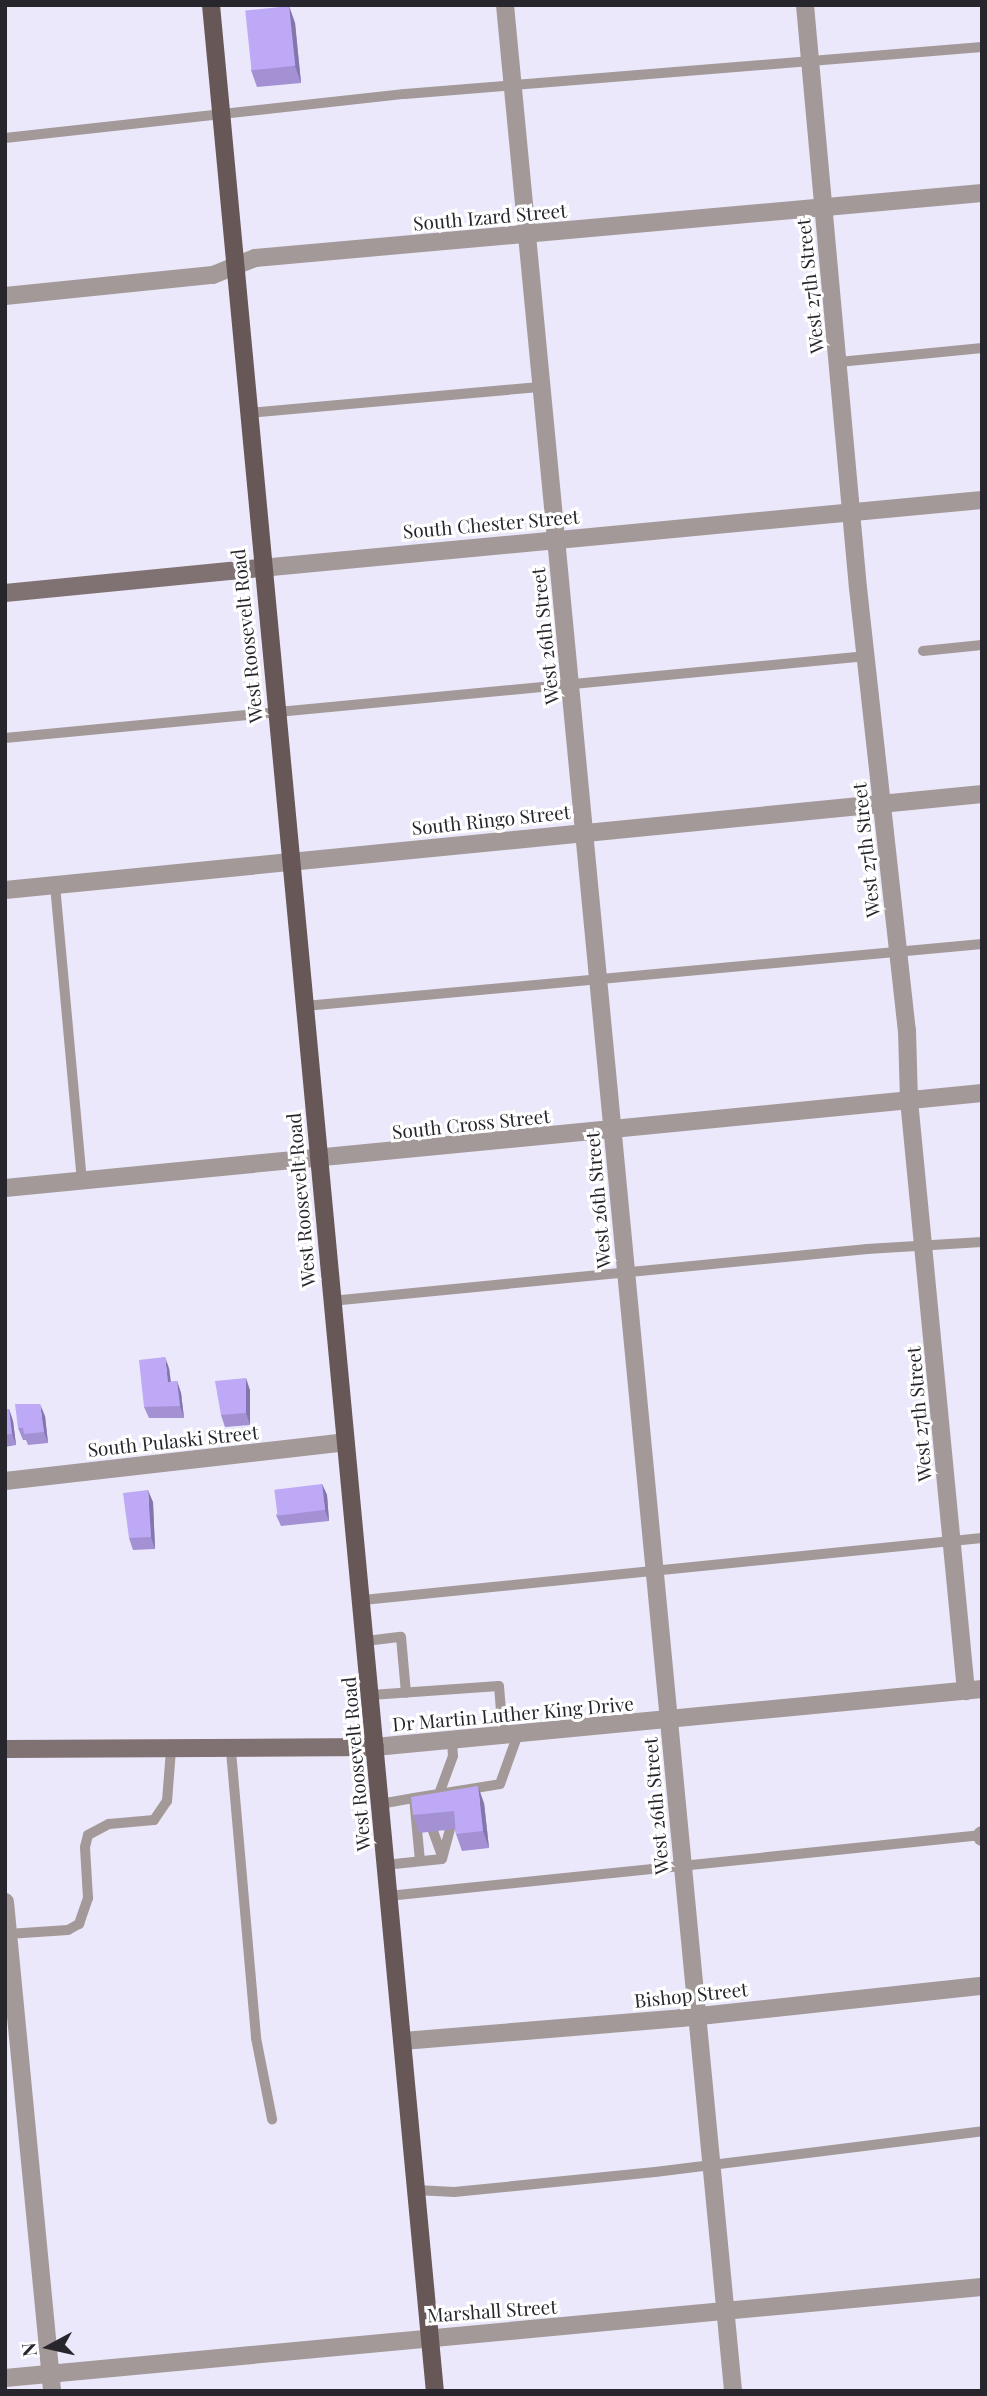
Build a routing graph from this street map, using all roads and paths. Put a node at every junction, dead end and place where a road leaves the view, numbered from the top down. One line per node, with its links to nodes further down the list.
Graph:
1 (211, 5): 7 (main road, West Roosevelt Road)
2 (505, 5): 6 (street, West 26th Street)
3 (805, 5): 5 (street, West 27th Street)
4 (982, 47): 5 (lane)
5 (810, 60): 6 (lane); 10 (street, West 27th Street)
6 (513, 86): 7 (lane); 11 (street, West 26th Street)
7 (221, 112): 8 (lane); 12 (main road, West Roosevelt Road)
8 (5, 138)
9 (982, 193): 10 (street, South Izard Street)
10 (823, 206): 11 (street, South Izard Street); 15 (street, West 27th Street)
11 (526, 235): 12 (street, South Izard Street); 16 (street, West 26th Street)
12 (235, 265): 13 (street, South Izard Street); 17 (main road, West Roosevelt Road)
13 (5, 296)
14 (982, 348): 15 (lane)
15 (839, 362): 19 (street, West 27th Street)
16 (542, 387): 17 (lane); 20 (street, West 26th Street)
17 (247, 413): 21 (main road, West Roosevelt Road)
18 (982, 500): 19 (street, South Chester Street)
19 (852, 513): 20 (street, South Chester Street); 25 (street, West 27th Street)
20 (556, 540): 21 (street, South Chester Street); 26 (street, West 26th Street)
21 (261, 568): 22 (main road, South Chester Street); 27 (main road, West Roosevelt Road)
22 (5, 593)
23 (982, 645): 24 (lane)
24 (923, 651)
25 (867, 656): 26 (lane); 30 (street, West 27th Street)
26 (571, 685): 27 (lane); 31 (street, West 26th Street)
27 (276, 712): 28 (lane); 32 (main road, West Roosevelt Road)
28 (5, 738)
29 (982, 794): 30 (street, South Ringo Street)
30 (880, 803): 31 (street, South Ringo Street); 36 (street, West 27th Street)
31 (584, 831): 32 (street, South Ringo Street); 37 (street, West 26th Street)
32 (291, 863): 33 (street, South Ringo Street); 38 (main road, West Roosevelt Road)
33 (55, 884): 34 (street, South Ringo Street); 43 (lane)
34 (5, 890)
35 (982, 944): 36 (lane)
36 (898, 951): 37 (lane); 40 (street, West 27th Street)
37 (598, 978): 38 (lane); 41 (street, West 26th Street)
38 (304, 1006): 42 (main road, West Roosevelt Road)
39 (982, 1093): 40 (street, South Cross Street)
40 (909, 1100): 41 (street, South Cross Street); 46 (street, West 27th Street)
41 (613, 1130): 42 (street, South Cross Street); 47 (street, West 26th Street)
42 (319, 1160): 43 (street, South Cross Street); 48 (main road, West Roosevelt Road)
43 (82, 1180): 44 (street, South Cross Street)
44 (5, 1188)
45 (982, 1242): 46 (lane)
46 (924, 1247): 47 (lane); 52 (street, West 27th Street)
47 (626, 1271): 48 (lane); 53 (street, West 26th Street)
48 (331, 1301): 49 (main road, West Roosevelt Road)
49 (345, 1442): 50 (street, South Pulaski Street); 54 (main road, West Roosevelt Road)
50 (5, 1481)
51 (982, 1538): 52 (lane)
52 (952, 1541): 53 (lane); 56 (street, West 27th Street)
53 (655, 1572): 54 (lane); 59 (street, West 26th Street)
54 (363, 1600): 55 (main road, West Roosevelt Road)
55 (366, 1641): 57 (lane); 58 (main road, West Roosevelt Road)
56 (974, 1690): 59 (street, Dr Martin Luther King Drive)
57 (407, 1693): 58 (lane); 60 (lane)
58 (371, 1695): 62 (main road, West Roosevelt Road)
59 (669, 1721): 60 (street, Dr Martin Luther King Drive); 75 (street, West 26th Street)
60 (511, 1735): 61 (street, Dr Martin Luther King Drive); 67 (lane)
61 (452, 1741): 62 (street, Dr Martin Luther King Drive); 67 (lane)
62 (375, 1747): 65 (main road, Dr Martin Luther King Drive); 68 (main road, West Roosevelt Road)
63 (5, 1749): 64 (main road, Dr Martin Luther King Drive)
64 (171, 1750): 65 (main road, Dr Martin Luther King Drive); 78 (lane)
65 (230, 1751): 82 (lane)
66 (414, 1798): 67 (lane); 68 (lane); 73 (lane)
67 (439, 1799)
68 (380, 1804): 74 (main road, West Roosevelt Road)
69 (450, 1830): 72 (lane)
70 (433, 1831): 72 (lane)
71 (982, 1836): 75 (lane)
72 (441, 1853): 73 (lane)
73 (420, 1861): 74 (lane)
74 (385, 1865): 76 (main road, West Roosevelt Road)
75 (683, 1865): 76 (lane); 80 (street, West 26th Street)
76 (388, 1896): 81 (main road, West Roosevelt Road)
77 (5, 1902): 78 (street)
78 (8, 1934): 90 (street)
79 (982, 1986): 80 (street, Bishop Street)
80 (697, 2017): 81 (street, Bishop Street); 84 (street, West 26th Street)
81 (403, 2041): 85 (main road, West Roosevelt Road)
82 (272, 2119)
83 (982, 2131): 84 (lane)
84 (713, 2165): 85 (lane); 87 (street, West 26th Street)
85 (416, 2190): 88 (main road, West Roosevelt Road)
86 (982, 2287): 87 (street, Marshall Street)
87 (726, 2312): 88 (street, Marshall Street); 92 (street, West 26th Street)
88 (431, 2337): 90 (street, Marshall Street); 91 (main road, West Roosevelt Road)
89 (5, 2378): 90 (street, Marshall Street)
90 (51, 2383)
91 (436, 2391)
92 (733, 2391)

